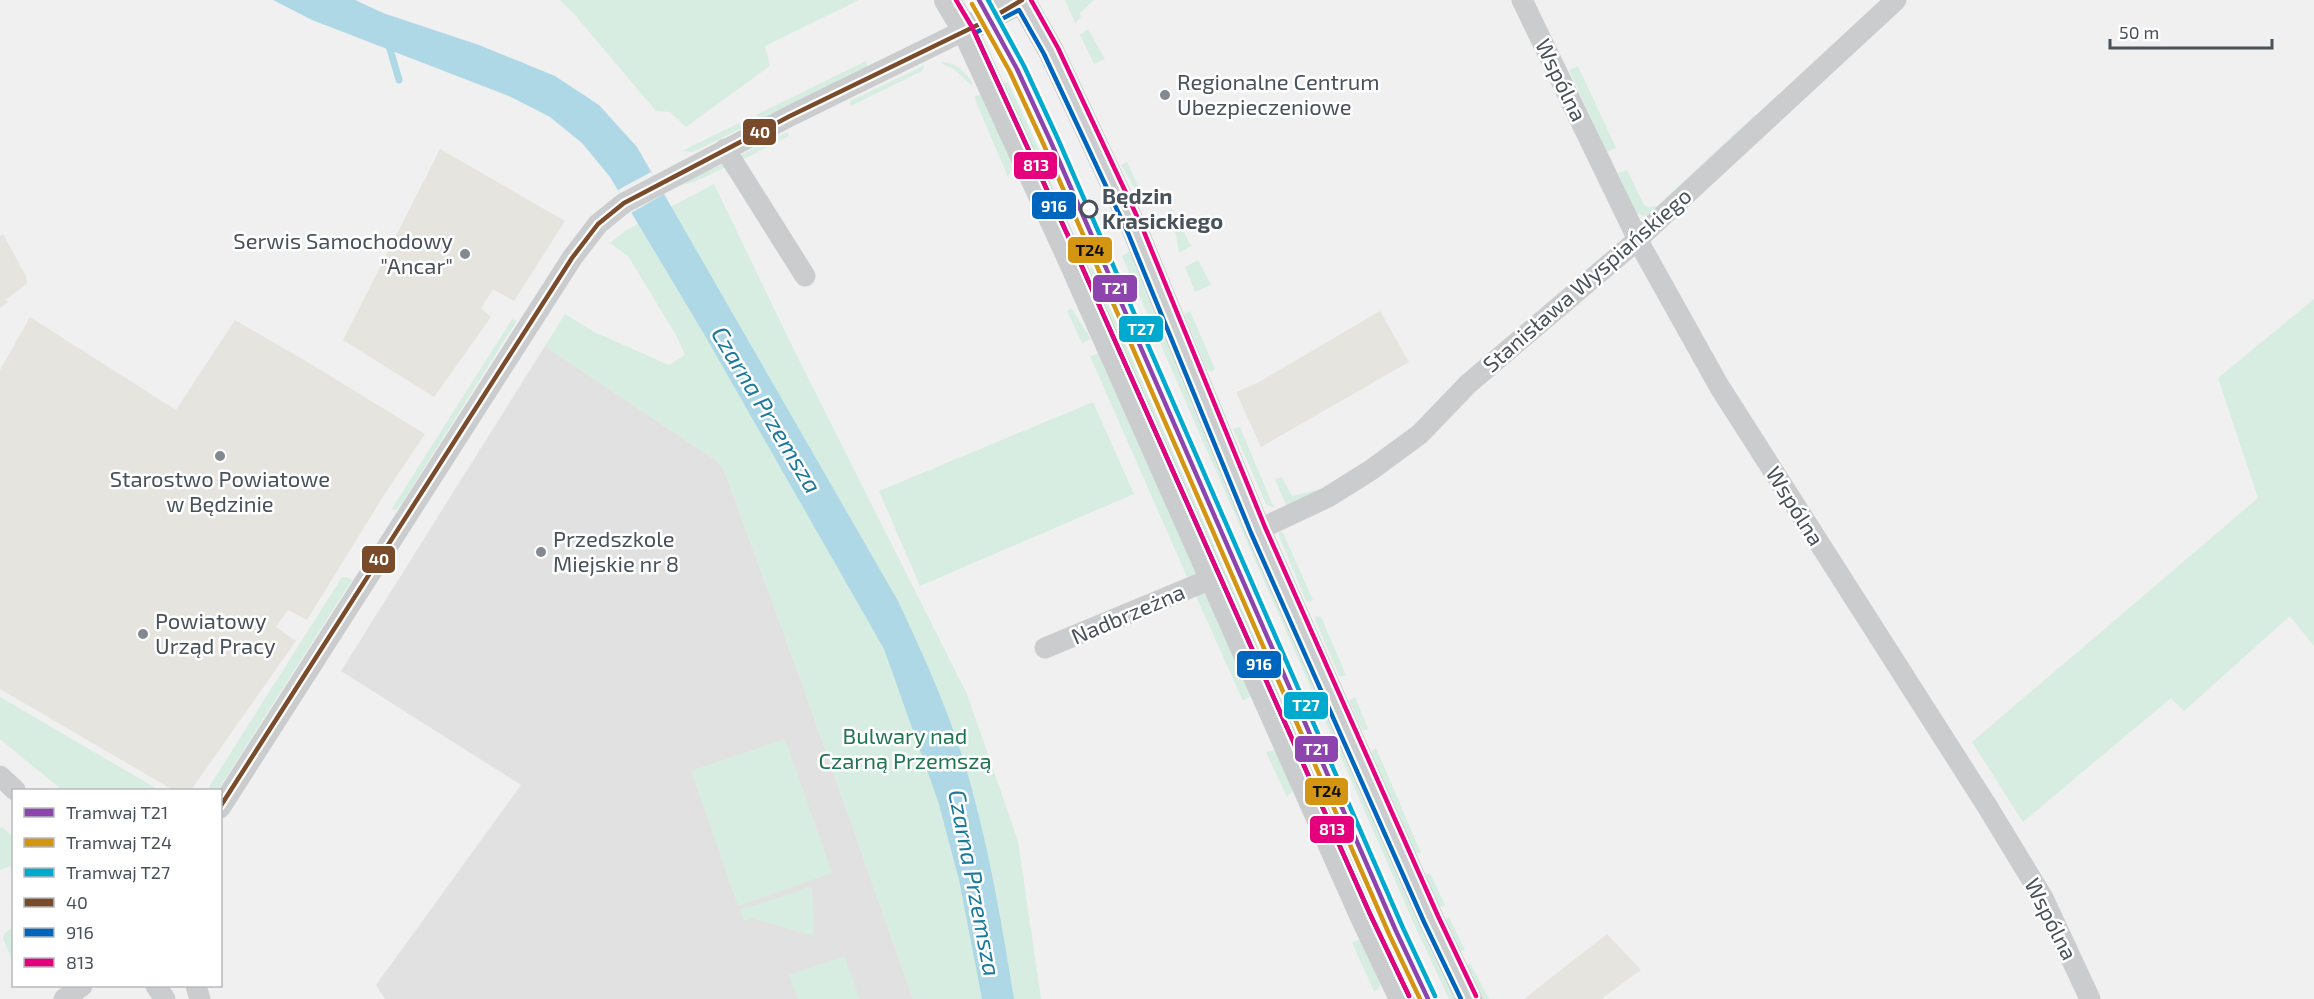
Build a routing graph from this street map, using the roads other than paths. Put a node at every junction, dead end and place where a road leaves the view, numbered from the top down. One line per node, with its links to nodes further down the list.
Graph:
1 (947, 0): 5 (street)
2 (1022, 0): 5 (street); 9 (street)
3 (1522, 0): 7 (street, Wspólna)
4 (1896, 0): 7 (street, Stanisława Wyspiańskiego)
5 (965, 30): 6 (street); 10 (street)
6 (725, 149): 8 (street); 12 (street)
7 (1637, 237): 9 (street, Stanisława Wyspiańskiego); 17 (street, Wspólna)
8 (805, 276)
9 (1258, 530): 16 (street)
10 (1212, 579): 11 (street, Nadbrzeżna); 15 (street)
11 (1045, 648)
12 (222, 805)
13 (81, 987): 14 (street)
14 (64, 999)
15 (1402, 999)
16 (1469, 999)
17 (2090, 999)

